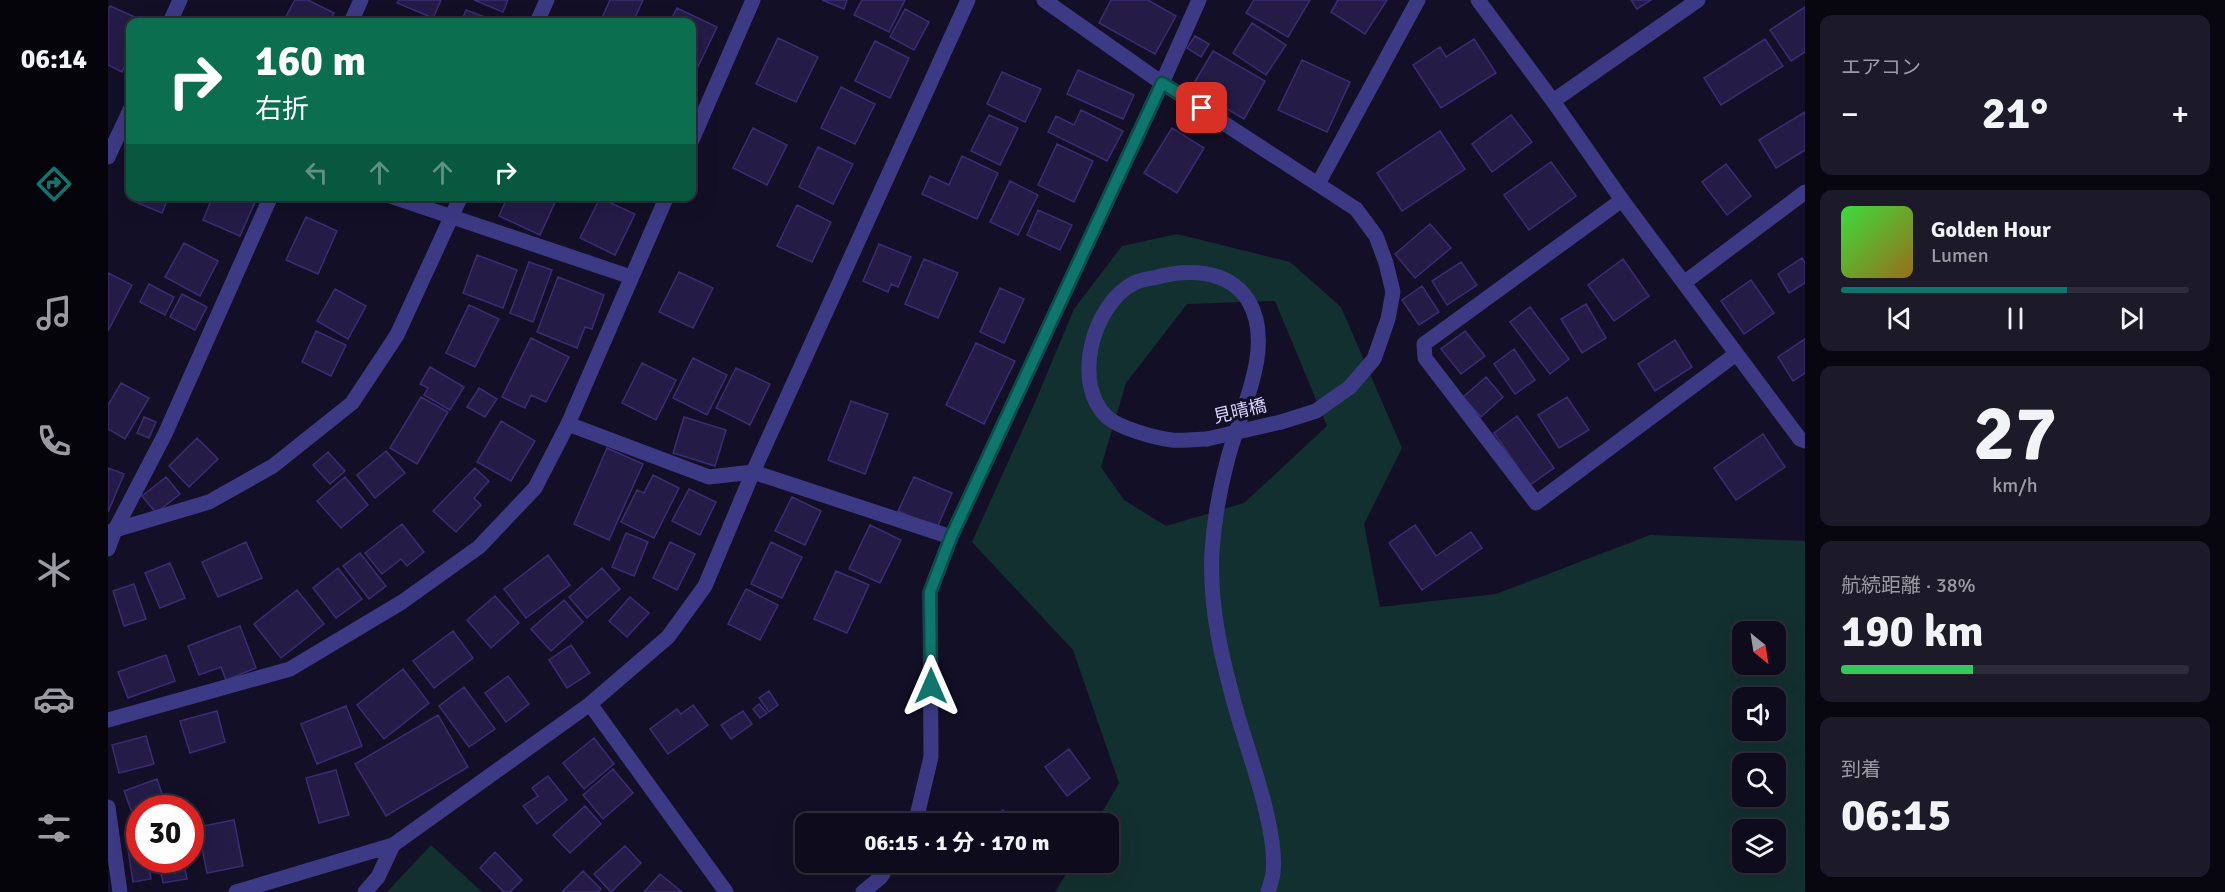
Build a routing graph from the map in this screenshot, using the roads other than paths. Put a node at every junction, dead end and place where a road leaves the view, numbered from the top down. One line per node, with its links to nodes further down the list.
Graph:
1 (180, 0): 11 (street)
2 (361, 0): 12 (street)
3 (547, 0): 13 (street)
4 (753, 0): 17 (street)
5 (968, 0): 32 (street)
6 (1044, 0): 14 (street, 見晴橋)
7 (1199, 0): 14 (street)
8 (1418, 0): 19 (street)
9 (1479, 0): 15 (street)
10 (1698, 0): 15 (street)
11 (172, 18)
12 (353, 18)
13 (539, 18)
14 (1162, 83): 19 (street, 見晴橋); 34 (street)
15 (1553, 101): 21 (street)
16 (126, 120): 18 (street)
17 (696, 131)
18 (108, 157)
19 (1318, 184): 47 (street, 見晴橋, bridge)
20 (1805, 192): 28 (street)
21 (1622, 200): 28 (street); 29 (street)
22 (269, 201): 33 (street)
23 (406, 201): 26 (street)
24 (459, 201): 26 (street)
25 (665, 201): 27 (street)
26 (452, 216): 27 (street); 33 (street)
27 (631, 278): 30 (street)
28 (1685, 282): 29 (street)
29 (1736, 354): 31 (street)
30 (568, 424): 32 (street); 37 (street)
31 (1805, 441)
32 (753, 472): 34 (street); 36 (street)
33 (112, 531): 35 (street)
34 (951, 537): 39 (street)
35 (108, 549)
36 (590, 704): 40 (street); 42 (street)
37 (108, 720)
38 (108, 807): 43 (street)
39 (918, 813)
40 (393, 845): 44 (street); 45 (street)
41 (883, 873): 46 (street)
42 (717, 888)
43 (120, 892)
44 (236, 892)
45 (365, 892)
46 (863, 892)
47 (1268, 892)

